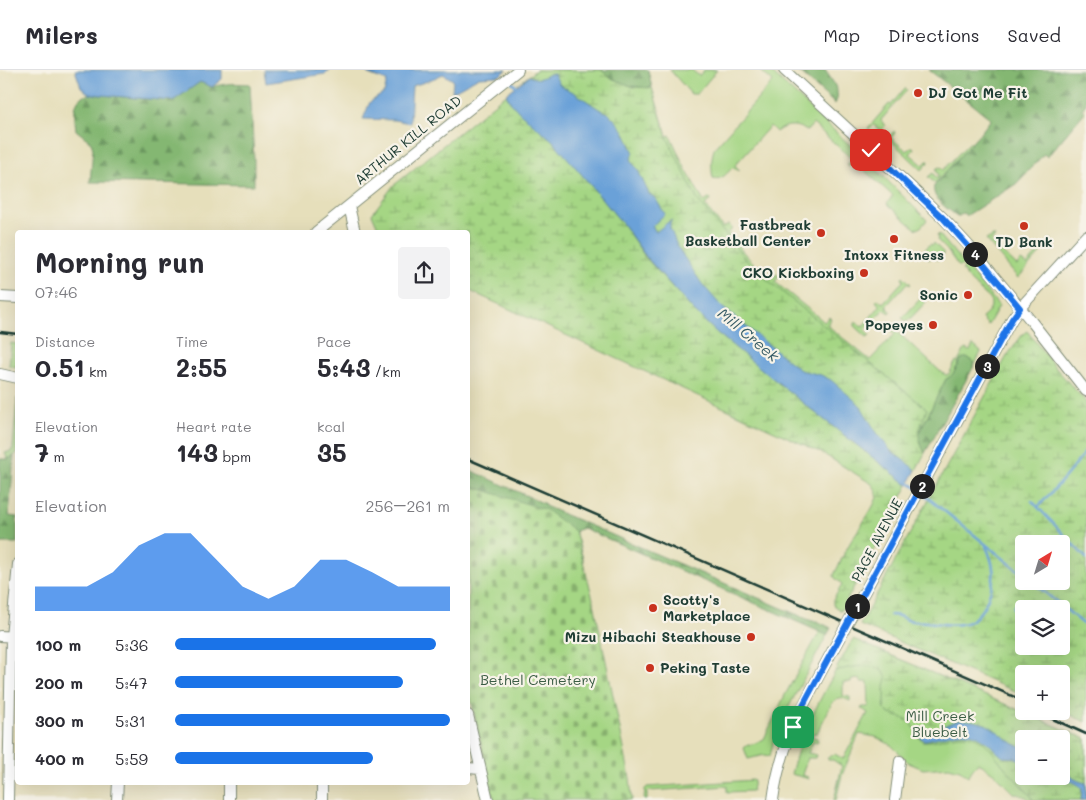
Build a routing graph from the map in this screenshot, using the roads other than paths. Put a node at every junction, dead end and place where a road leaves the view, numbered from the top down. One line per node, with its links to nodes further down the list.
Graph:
1 (518, 70): 3 (street, ARTHUR KILL ROAD)
2 (784, 70): 9 (street)
3 (349, 206): 4 (street, ARTHUR KILL ROAD); 5 (street)
4 (319, 230)
5 (355, 230)
6 (1086, 236): 9 (street, PAGE AVENUE)
7 (0, 297): 8 (street)
8 (15, 298)
9 (1020, 308): 12 (street); 29 (street, PAGE AVENUE, bridge)
10 (0, 374): 11 (street)
11 (15, 377)
12 (1086, 391)
13 (15, 619): 15 (street)
14 (0, 636): 15 (street)
15 (14, 637): 17 (street)
16 (470, 725): 20 (street)
17 (13, 751): 24 (street)
18 (900, 761): 30 (street)
19 (470, 768): 20 (street)
20 (480, 769): 28 (street)
21 (118, 785): 25 (street)
22 (229, 785): 26 (street)
23 (322, 785): 27 (street)
24 (8, 800)
25 (117, 800)
26 (229, 800)
27 (322, 800)
28 (488, 800)
29 (773, 800)
30 (895, 800)

